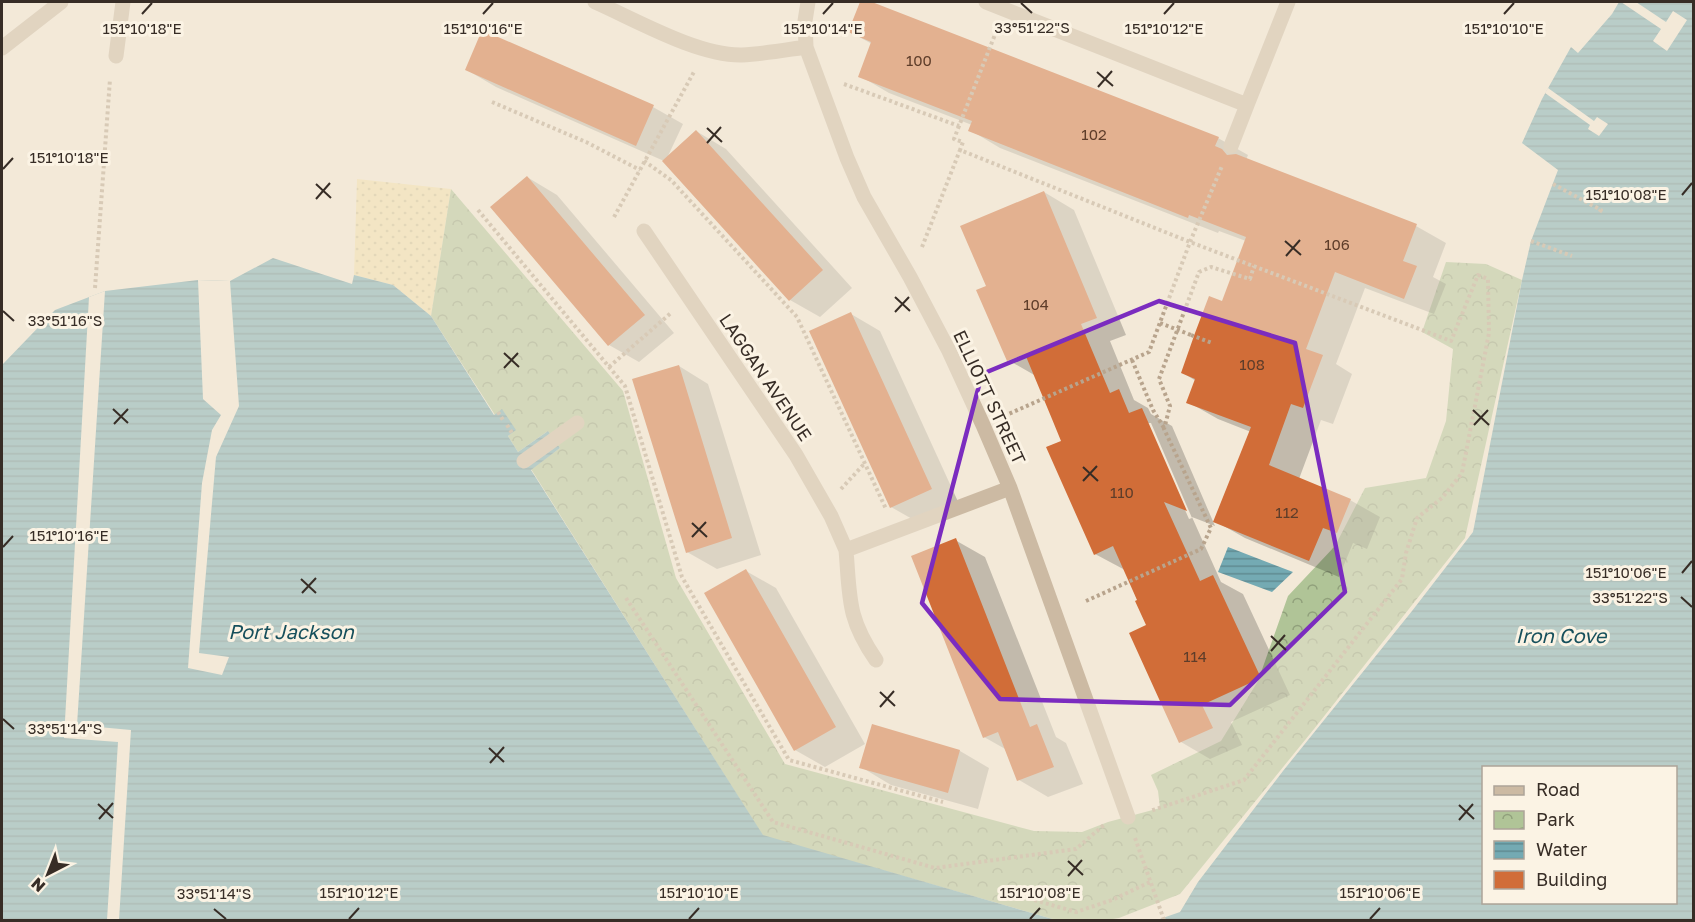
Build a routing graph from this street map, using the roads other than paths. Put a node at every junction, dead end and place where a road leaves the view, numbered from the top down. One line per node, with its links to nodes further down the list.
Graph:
1 (61, 2): 8 (street)
2 (123, 2): 9 (street)
3 (595, 2): 7 (street)
4 (808, 2): 7 (street, ELLIOTT STREET)
5 (986, 2): 10 (street)
6 (1288, 2): 10 (street)
7 (807, 47): 15 (street, ELLIOTT STREET)
8 (2, 48)
9 (116, 56)
10 (1247, 105): 11 (street)
11 (1231, 146)
12 (644, 231): 16 (street, LAGGAN AVENUE)
13 (577, 423): 14 (street)
14 (524, 461)
15 (1010, 488): 16 (street); 18 (street, ELLIOTT STREET)
16 (846, 550): 17 (street, LAGGAN AVENUE)
17 (876, 660)
18 (1128, 818)

